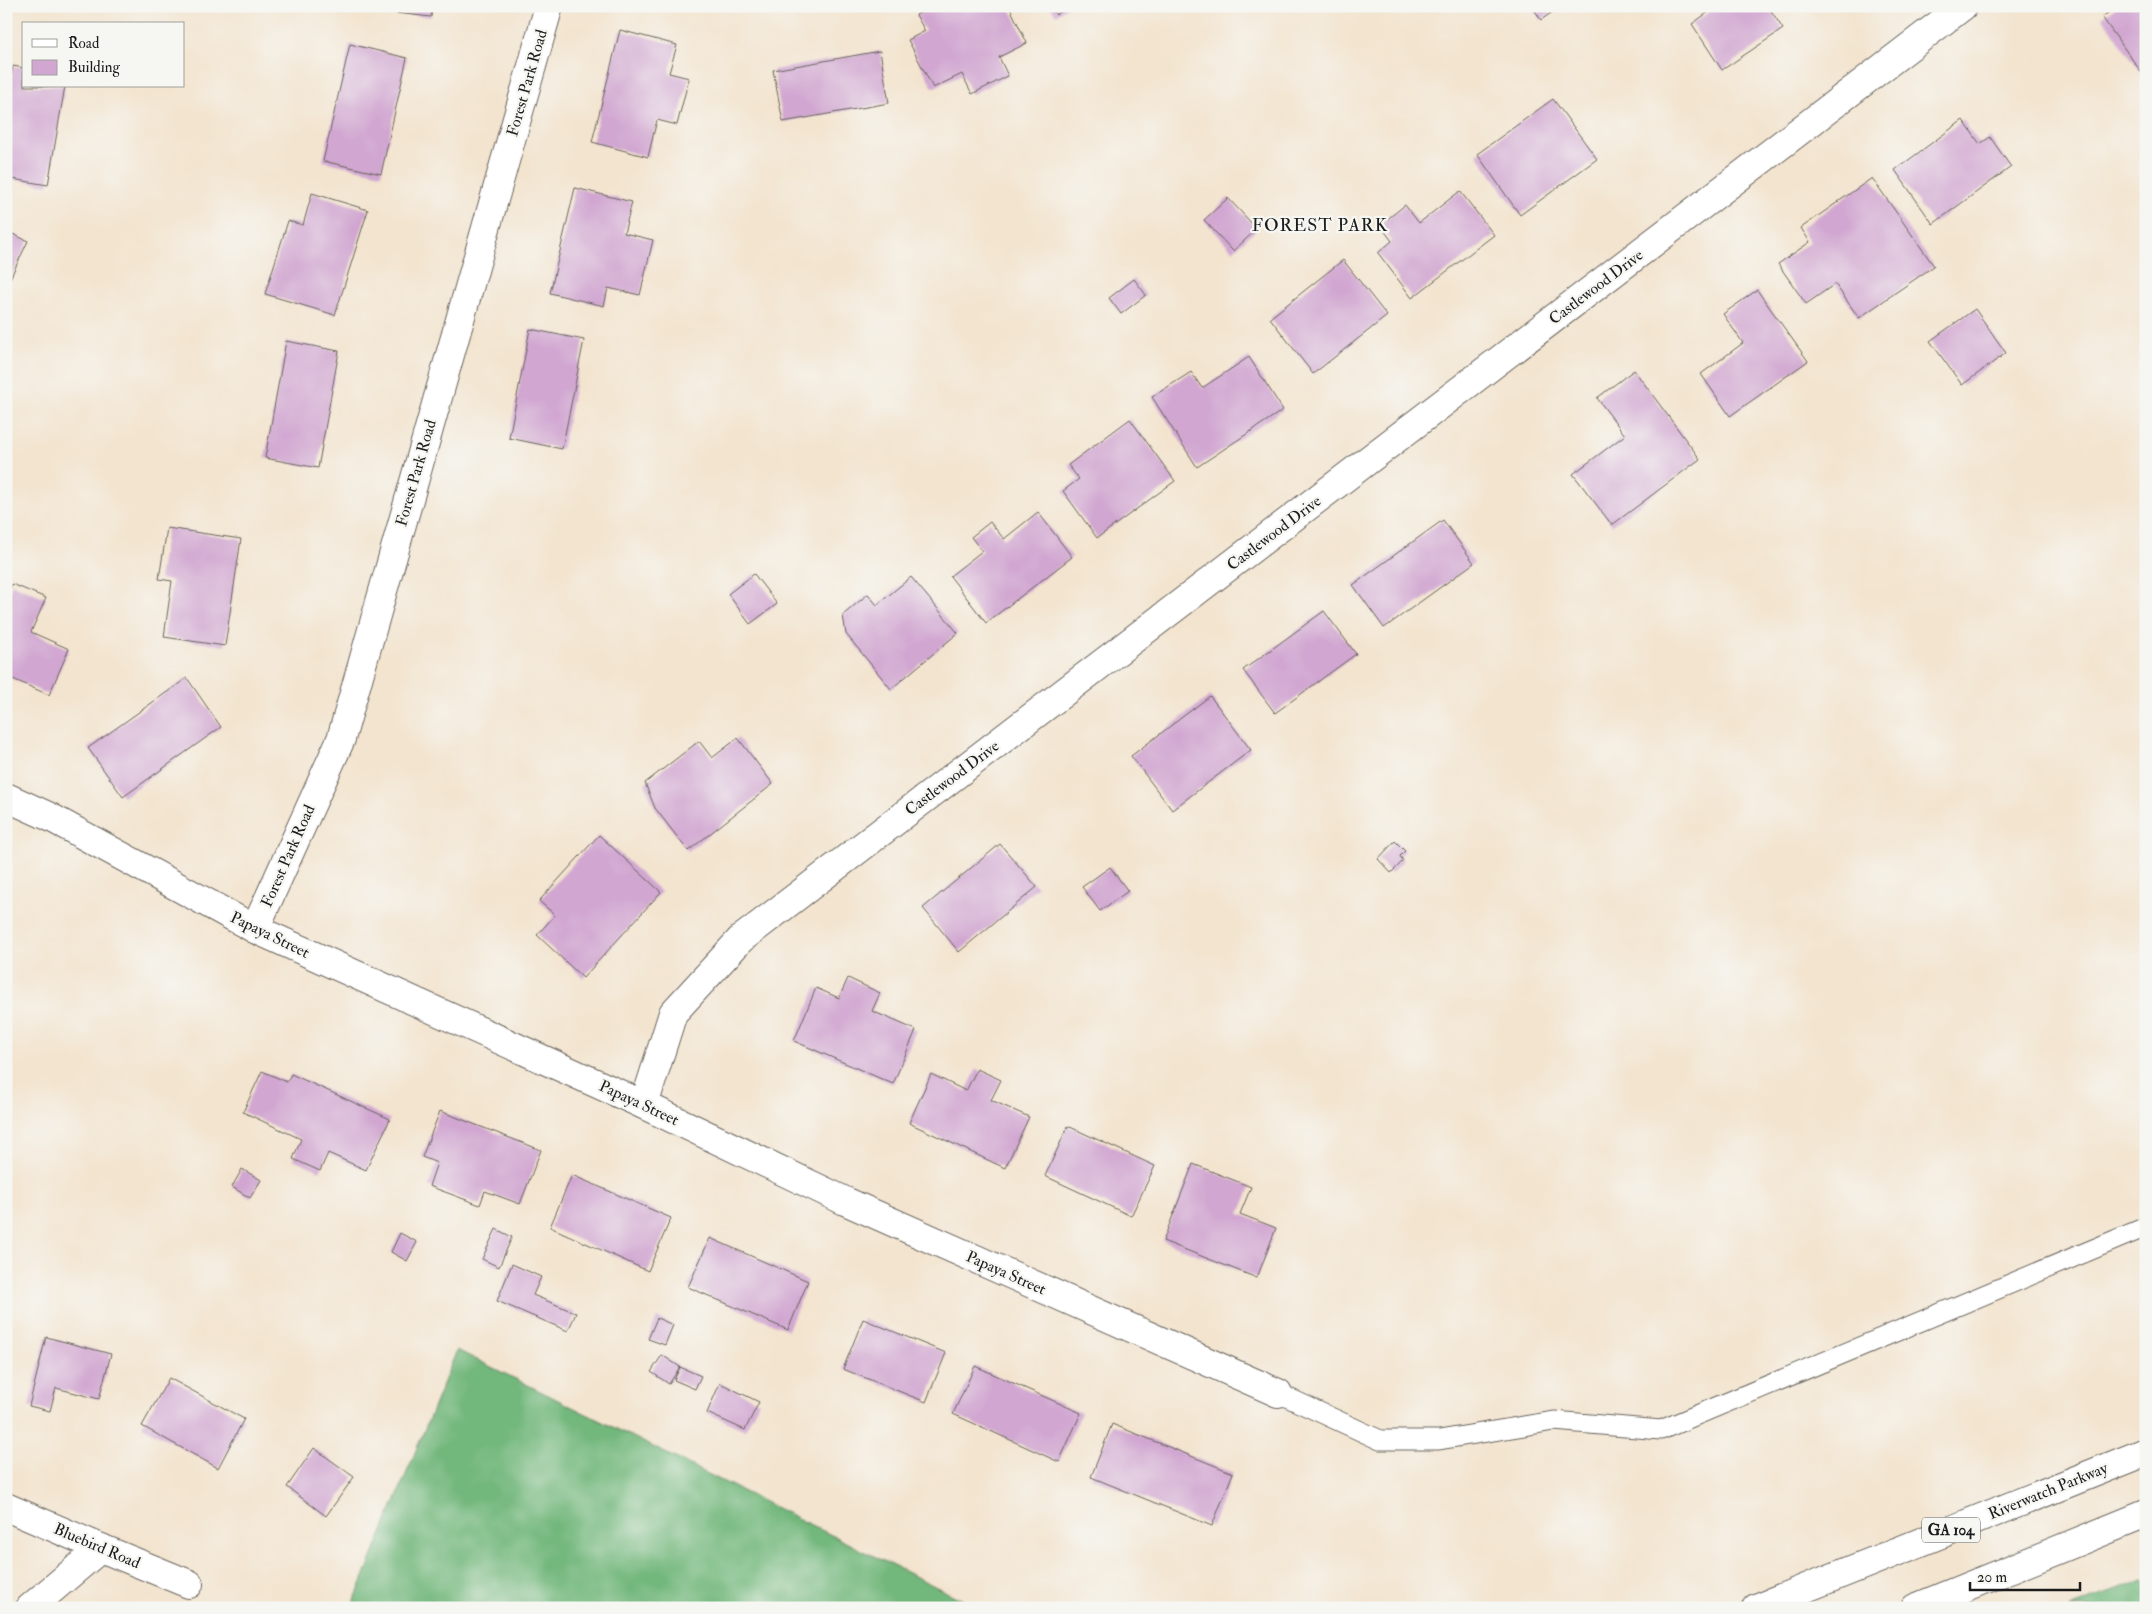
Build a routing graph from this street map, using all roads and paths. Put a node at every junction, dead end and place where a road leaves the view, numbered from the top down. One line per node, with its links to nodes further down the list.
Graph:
1 (549, 6): 4 (street, Forest Park Road)
2 (1963, 6): 5 (street, Castlewood Drive)
3 (6, 797): 4 (street, Papaya Street)
4 (255, 929): 5 (street, Papaya Street)
5 (644, 1105): 7 (street, Papaya Street)
6 (2146, 1227): 7 (lane)
7 (1278, 1393)
8 (2146, 1452): 14 (street, Riverwatch Parkway / GA 104)
9 (6, 1507): 11 (street, Bluebird Road)
10 (2146, 1514): 15 (street)
11 (101, 1548): 12 (street, Bluebird Road); 13 (street)
12 (189, 1584)
13 (30, 1608)
14 (1756, 1608)
15 (1915, 1608)

